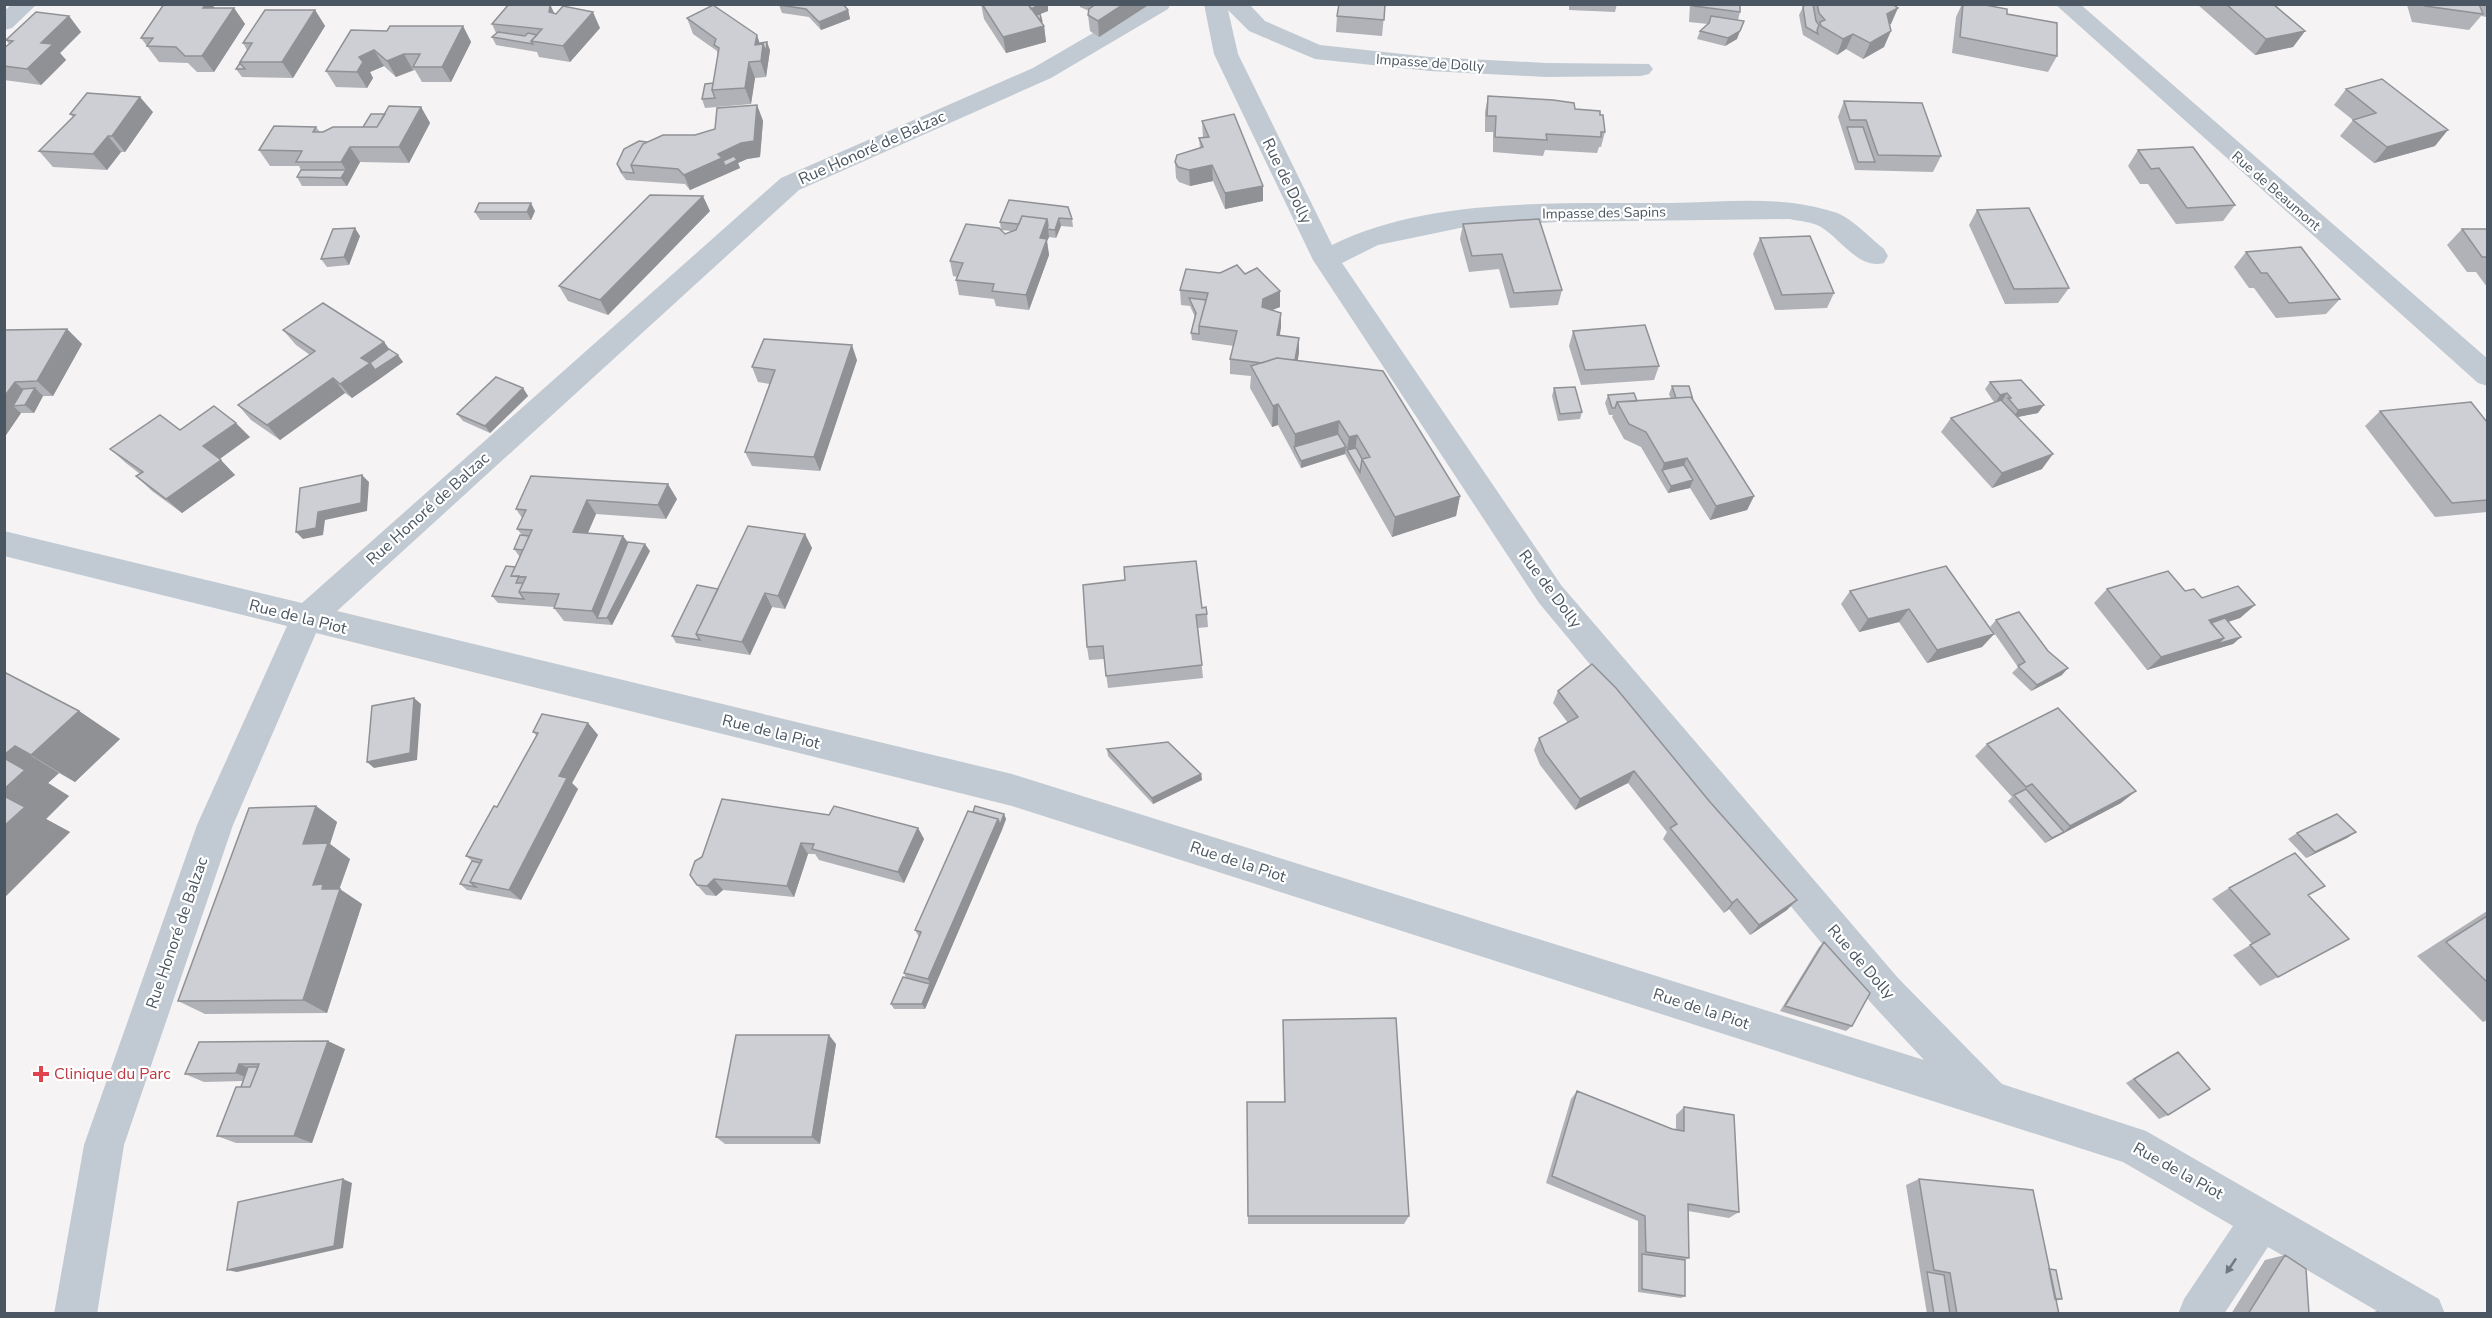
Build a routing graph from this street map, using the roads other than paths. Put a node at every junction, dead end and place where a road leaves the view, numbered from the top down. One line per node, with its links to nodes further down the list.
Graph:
1 (26, 4): 6 (street)
2 (1160, 4): 12 (street, Rue Honoré de Balzac)
3 (1215, 4): 9 (street, Rue de Dolly)
4 (1235, 4): 7 (street, Impasse de Dolly)
5 (2066, 4): 10 (street, Rue de Beaumont)
6 (4, 23)
7 (1641, 69)
8 (1875, 256): 9 (street, Impasse des Sapins)
9 (1326, 260): 13 (street, Rue de Dolly)
10 (2487, 376)
11 (4, 543): 12 (street, Rue de la Piot)
12 (306, 619): 13 (street, Rue de la Piot); 15 (street, Rue Honoré de Balzac)
13 (1992, 1102): 14 (street, Rue de la Piot)
14 (2262, 1219): 16 (street, one-way to 16); 17 (street, Rue de la Piot)
15 (75, 1314)
16 (2199, 1314)
17 (2424, 1314)

